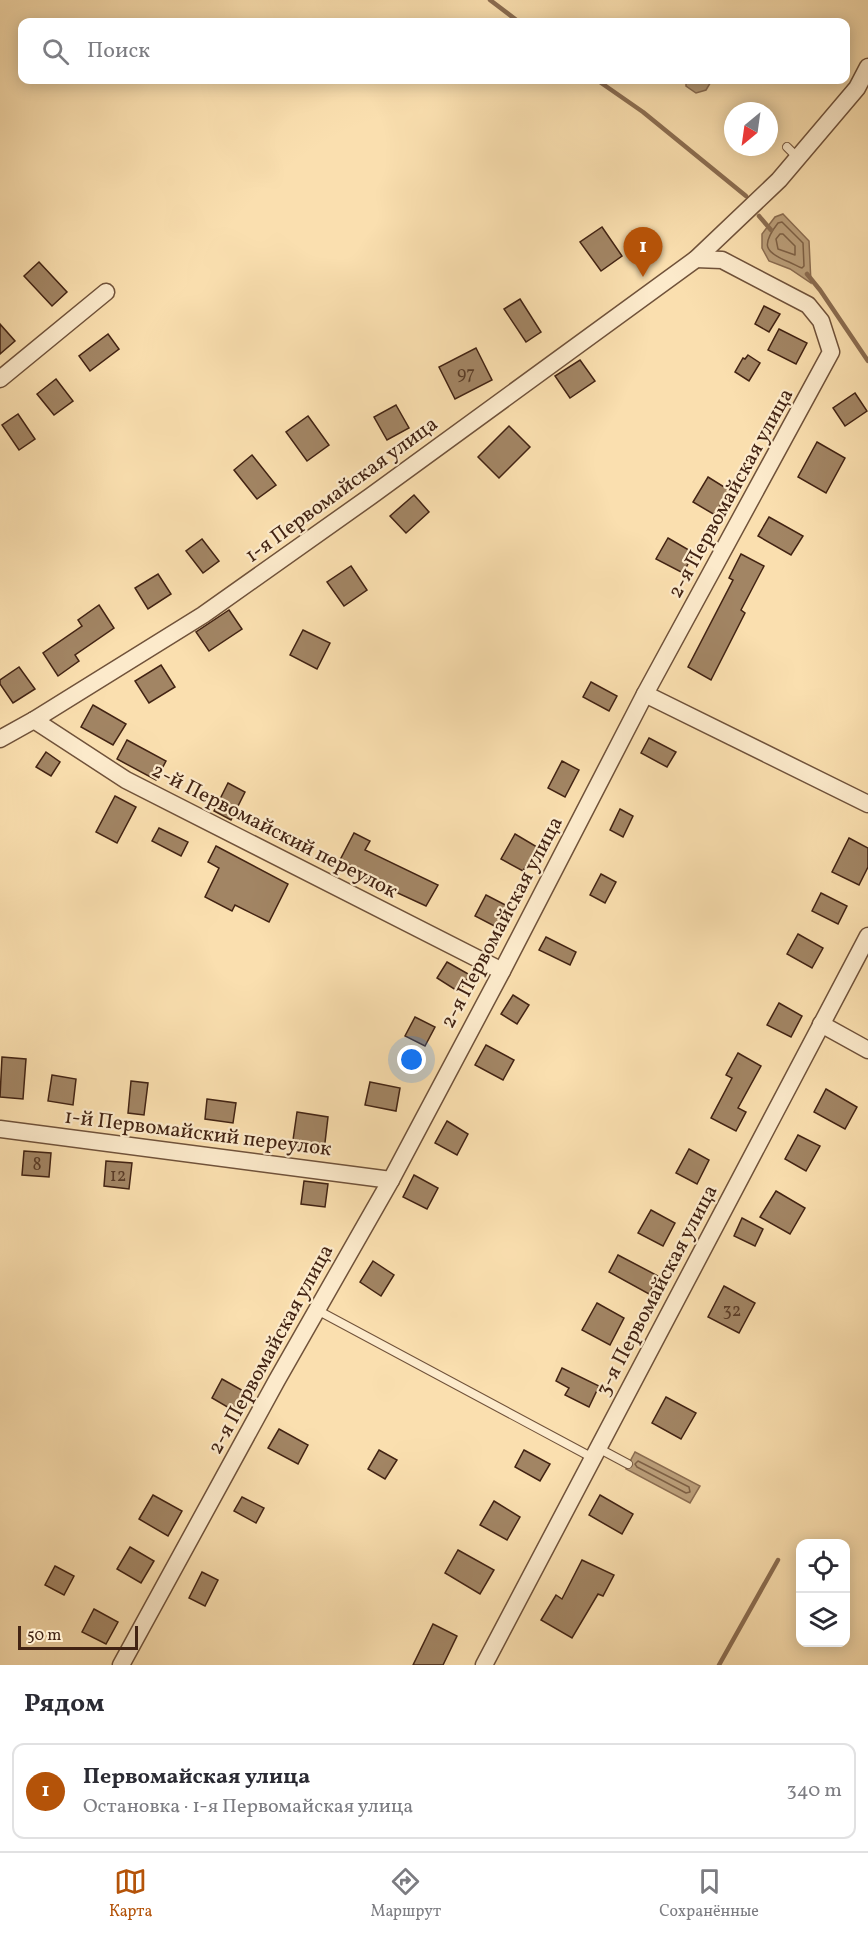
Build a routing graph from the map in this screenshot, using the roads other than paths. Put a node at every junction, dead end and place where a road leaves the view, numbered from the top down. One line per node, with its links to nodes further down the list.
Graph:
1 (868, 67): 2 (street, 1-я Первомайская улица)
2 (862, 88): 3 (street, 1-я Первомайская улица)
3 (696, 259): 6 (street, 2-я Первомайская улица); 7 (street, 1-я Первомайская улица)
4 (106, 292): 5 (street)
5 (0, 379)
6 (645, 694): 9 (street); 11 (street, 2-я Первомайская улица)
7 (34, 720): 8 (street, 1-я Первомайская улица); 11 (street, 2-й Первомайский переулок)
8 (0, 739)
9 (868, 804)
10 (868, 936): 12 (street, 3-я Первомайская улица)
11 (502, 971): 15 (street, 2-я Первомайская улица)
12 (821, 1024): 13 (street); 17 (street, 3-я Первомайская улица)
13 (868, 1050)
14 (0, 1129): 15 (street, 1-й Первомайский переулок)
15 (391, 1180): 16 (street, 2-я Первомайская улица)
16 (317, 1310): 17 (lane); 19 (street, 2-я Первомайская улица)
17 (595, 1453): 18 (lane); 20 (street, 3-я Первомайская улица)
18 (628, 1464)
19 (121, 1665)
20 (484, 1665)

